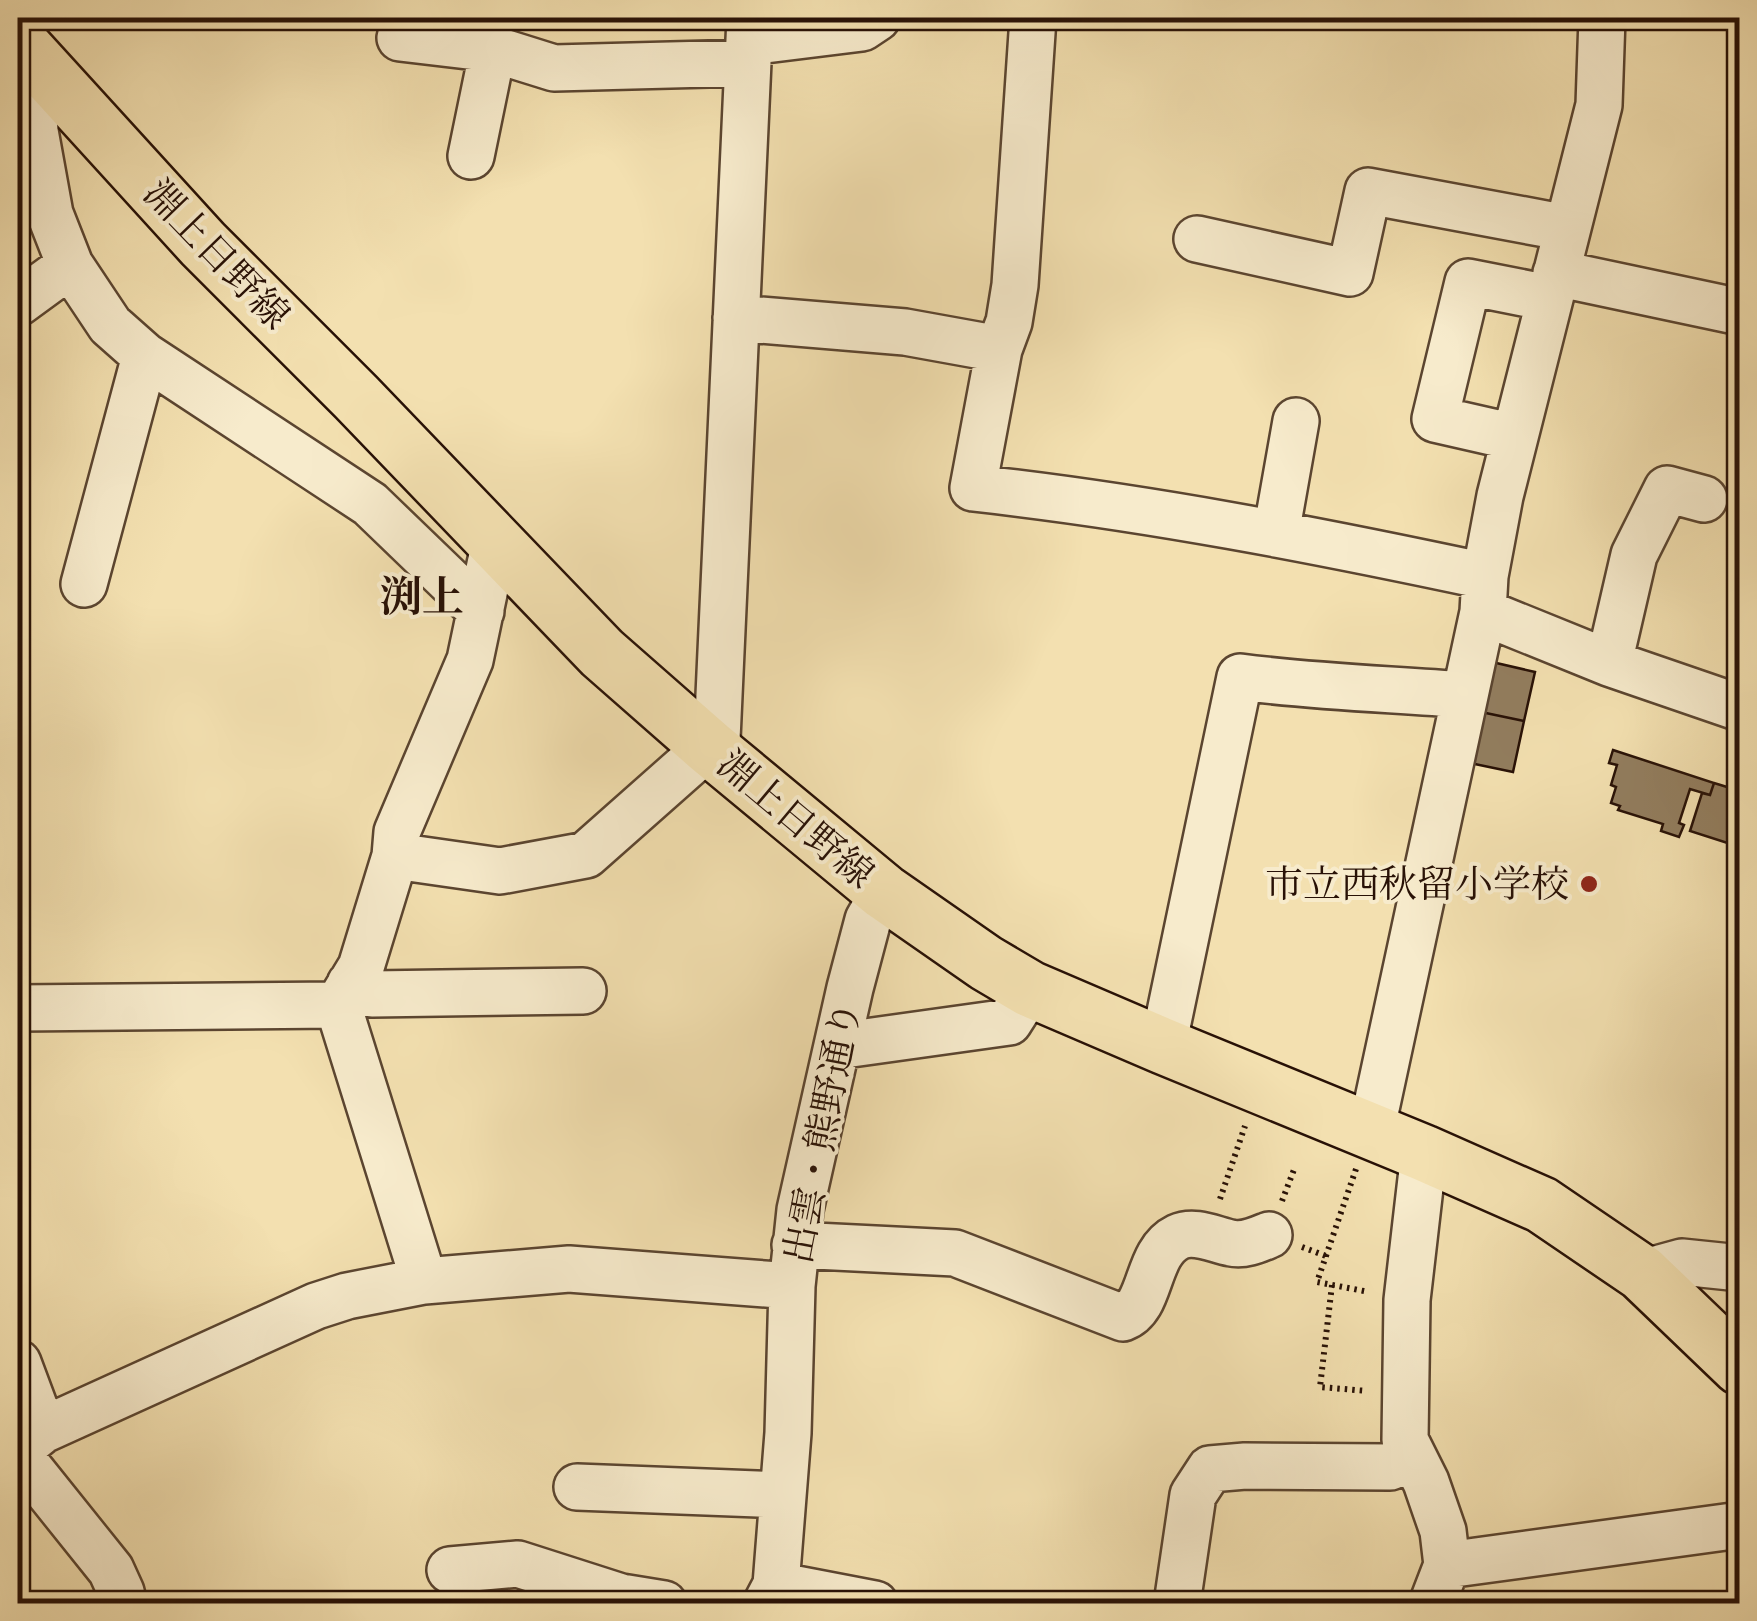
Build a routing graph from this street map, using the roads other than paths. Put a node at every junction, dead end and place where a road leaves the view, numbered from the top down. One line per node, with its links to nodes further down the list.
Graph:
1 (877, 18): 5 (street)
2 (1034, 18): 17 (street)
3 (1602, 18): 10 (street)
4 (400, 38): 7 (street)
5 (749, 41): 7 (street); 16 (street)
6 (24, 48): 9 (street); 23 (main road, 淵上日野線)
7 (493, 49): 8 (street)
8 (471, 156)
9 (34, 214): 12 (street)
10 (1567, 228): 11 (street); 13 (street)
11 (1197, 239)
12 (70, 265): 14 (street); 18 (street)
13 (1552, 285): 15 (street); 20 (street); 20 (street)
14 (18, 304)
15 (1740, 312)
16 (736, 318): 17 (street); 30 (street)
17 (999, 349): 22 (street)
18 (146, 356): 24 (street); 26 (street)
19 (1296, 421): 22 (street)
20 (1514, 437): 25 (street)
21 (1704, 499): 27 (street)
22 (1276, 534): 25 (street)
23 (495, 541): 26 (street); 30 (main road, 淵上日野線)
24 (84, 584)
25 (1484, 594): 27 (street); 28 (street)
26 (480, 611): 31 (street)
27 (1610, 663): 29 (street)
28 (1466, 695): 38 (street); 39 (street)
29 (1740, 708)
30 (708, 748): 31 (street); 32 (main road, 淵上日野線)
31 (395, 856): 35 (street)
32 (884, 892): 33 (main road, 淵上日野線); 37 (street, 出雲・熊野通り)
33 (1030, 989): 37 (street); 38 (main road, 淵上日野線)
34 (582, 991): 35 (street)
35 (344, 995): 36 (street); 45 (street)
36 (18, 1008)
37 (836, 1046): 42 (street, 出雲・熊野通り)
38 (1163, 1046): 39 (main road, 淵上日野線)
39 (1364, 1150): 40 (main road, 淵上日野線)
40 (1424, 1153): 44 (main road, 淵上日野線); 49 (street)
41 (1269, 1235): 42 (street)
42 (793, 1266): 45 (street, 出雲・熊野通り); 51 (street)
43 (1740, 1268): 44 (street)
44 (1642, 1273): 47 (main road, 淵上日野線)
45 (424, 1281): 48 (street, 出雲・熊野通り)
46 (18, 1364): 48 (street)
47 (1740, 1367)
48 (26, 1445): 56 (street)
49 (1412, 1457): 54 (street); 59 (street)
50 (577, 1488): 51 (street)
51 (783, 1496): 55 (street)
52 (1740, 1524): 54 (street)
53 (450, 1570): 57 (street)
54 (1439, 1584)
55 (771, 1594): 58 (street)
56 (124, 1604)
57 (664, 1604)
58 (875, 1604)
59 (1177, 1604)

